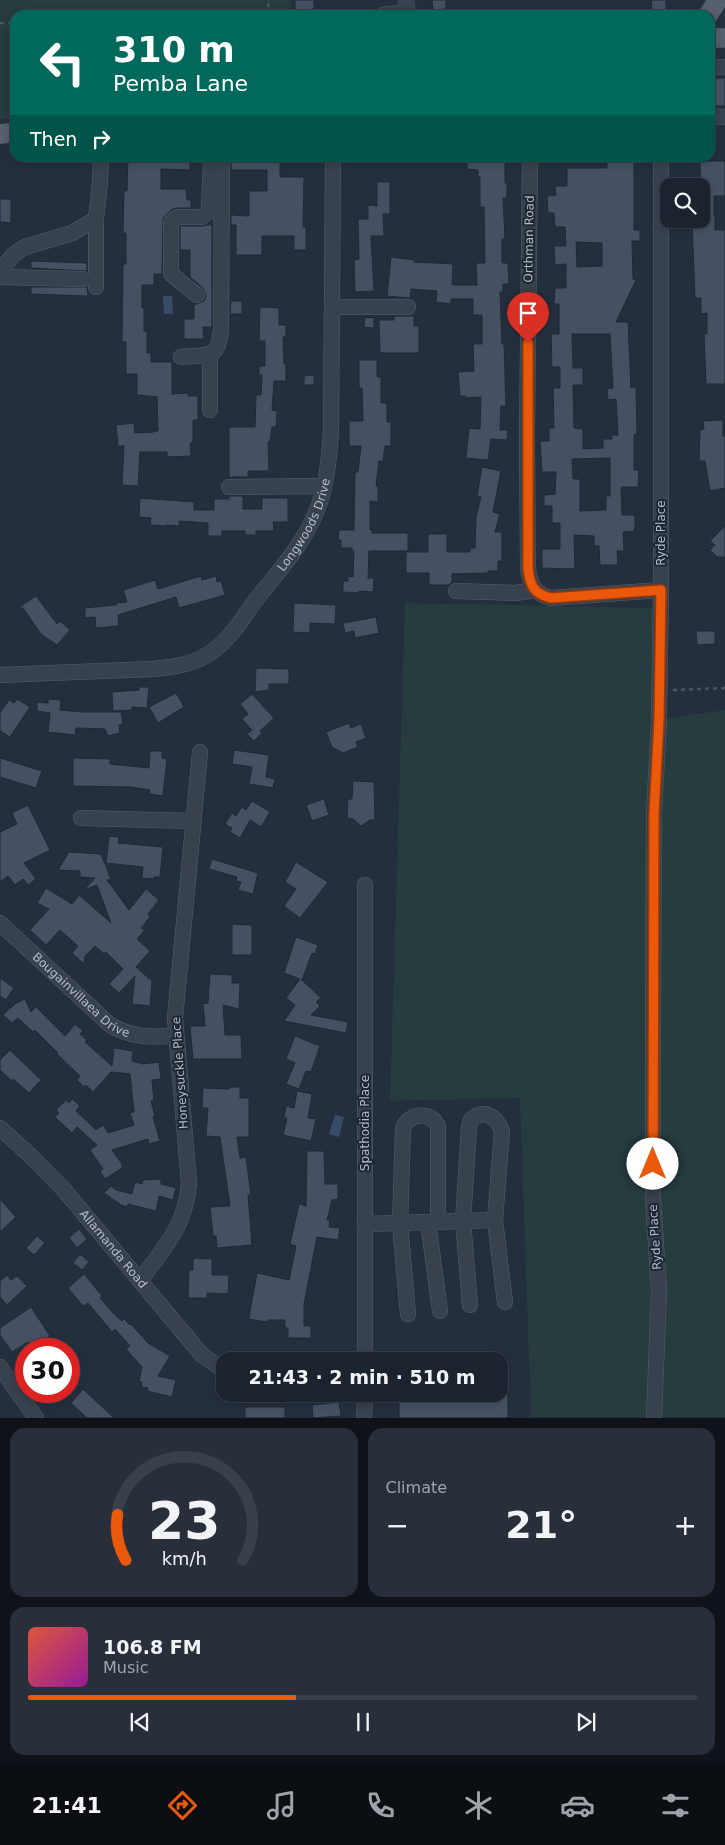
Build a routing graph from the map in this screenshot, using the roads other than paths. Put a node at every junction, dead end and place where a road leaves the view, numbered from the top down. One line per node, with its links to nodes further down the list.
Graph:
1 (101, 162): 7 (street)
2 (211, 162): 10 (street)
3 (222, 162): 13 (street)
4 (332, 162): 11 (street, Longwoods Drive)
5 (530, 162): 19 (street, Orthman Road)
6 (661, 162): 20 (street, Ryde Place)
7 (96, 219): 8 (street); 9 (street)
8 (0, 272)
9 (0, 277)
10 (197, 295)
11 (332, 307): 12 (street); 16 (street, Longwoods Drive)
12 (408, 307)
13 (210, 354): 14 (street); 15 (street)
14 (181, 356)
15 (210, 410)
16 (324, 486): 17 (street); 21 (street, Longwoods Drive)
17 (229, 487)
18 (456, 590): 19 (street)
19 (534, 590): 20 (street)
20 (661, 590): 45 (street, Ryde Place)
21 (0, 674)
22 (200, 752): 24 (street, Honeysuckle Place)
23 (82, 818): 24 (street)
24 (193, 821): 27 (street, Honeysuckle Place)
25 (365, 885): 32 (street, Spathodia Place)
26 (0, 923): 27 (street, Bougainvillaea Drive)
27 (176, 1036): 34 (street, Honeysuckle Place)
28 (0, 1128): 34 (street, Allamanda Road)
29 (495, 1220): 30 (street); 30 (street); 35 (street)
30 (463, 1221): 31 (street); 36 (street)
31 (433, 1222): 33 (street); 33 (street); 37 (street)
32 (365, 1224): 33 (street); 39 (street, Spathodia Place)
33 (400, 1224): 38 (street)
34 (140, 1281): 40 (street, Allamanda Road)
35 (505, 1302)
36 (470, 1305)
37 (440, 1312)
38 (408, 1314)
39 (365, 1352)
40 (216, 1365)
41 (0, 1367): 43 (street)
42 (365, 1402): 44 (street)
43 (36, 1418)
44 (364, 1418)
45 (654, 1418)

